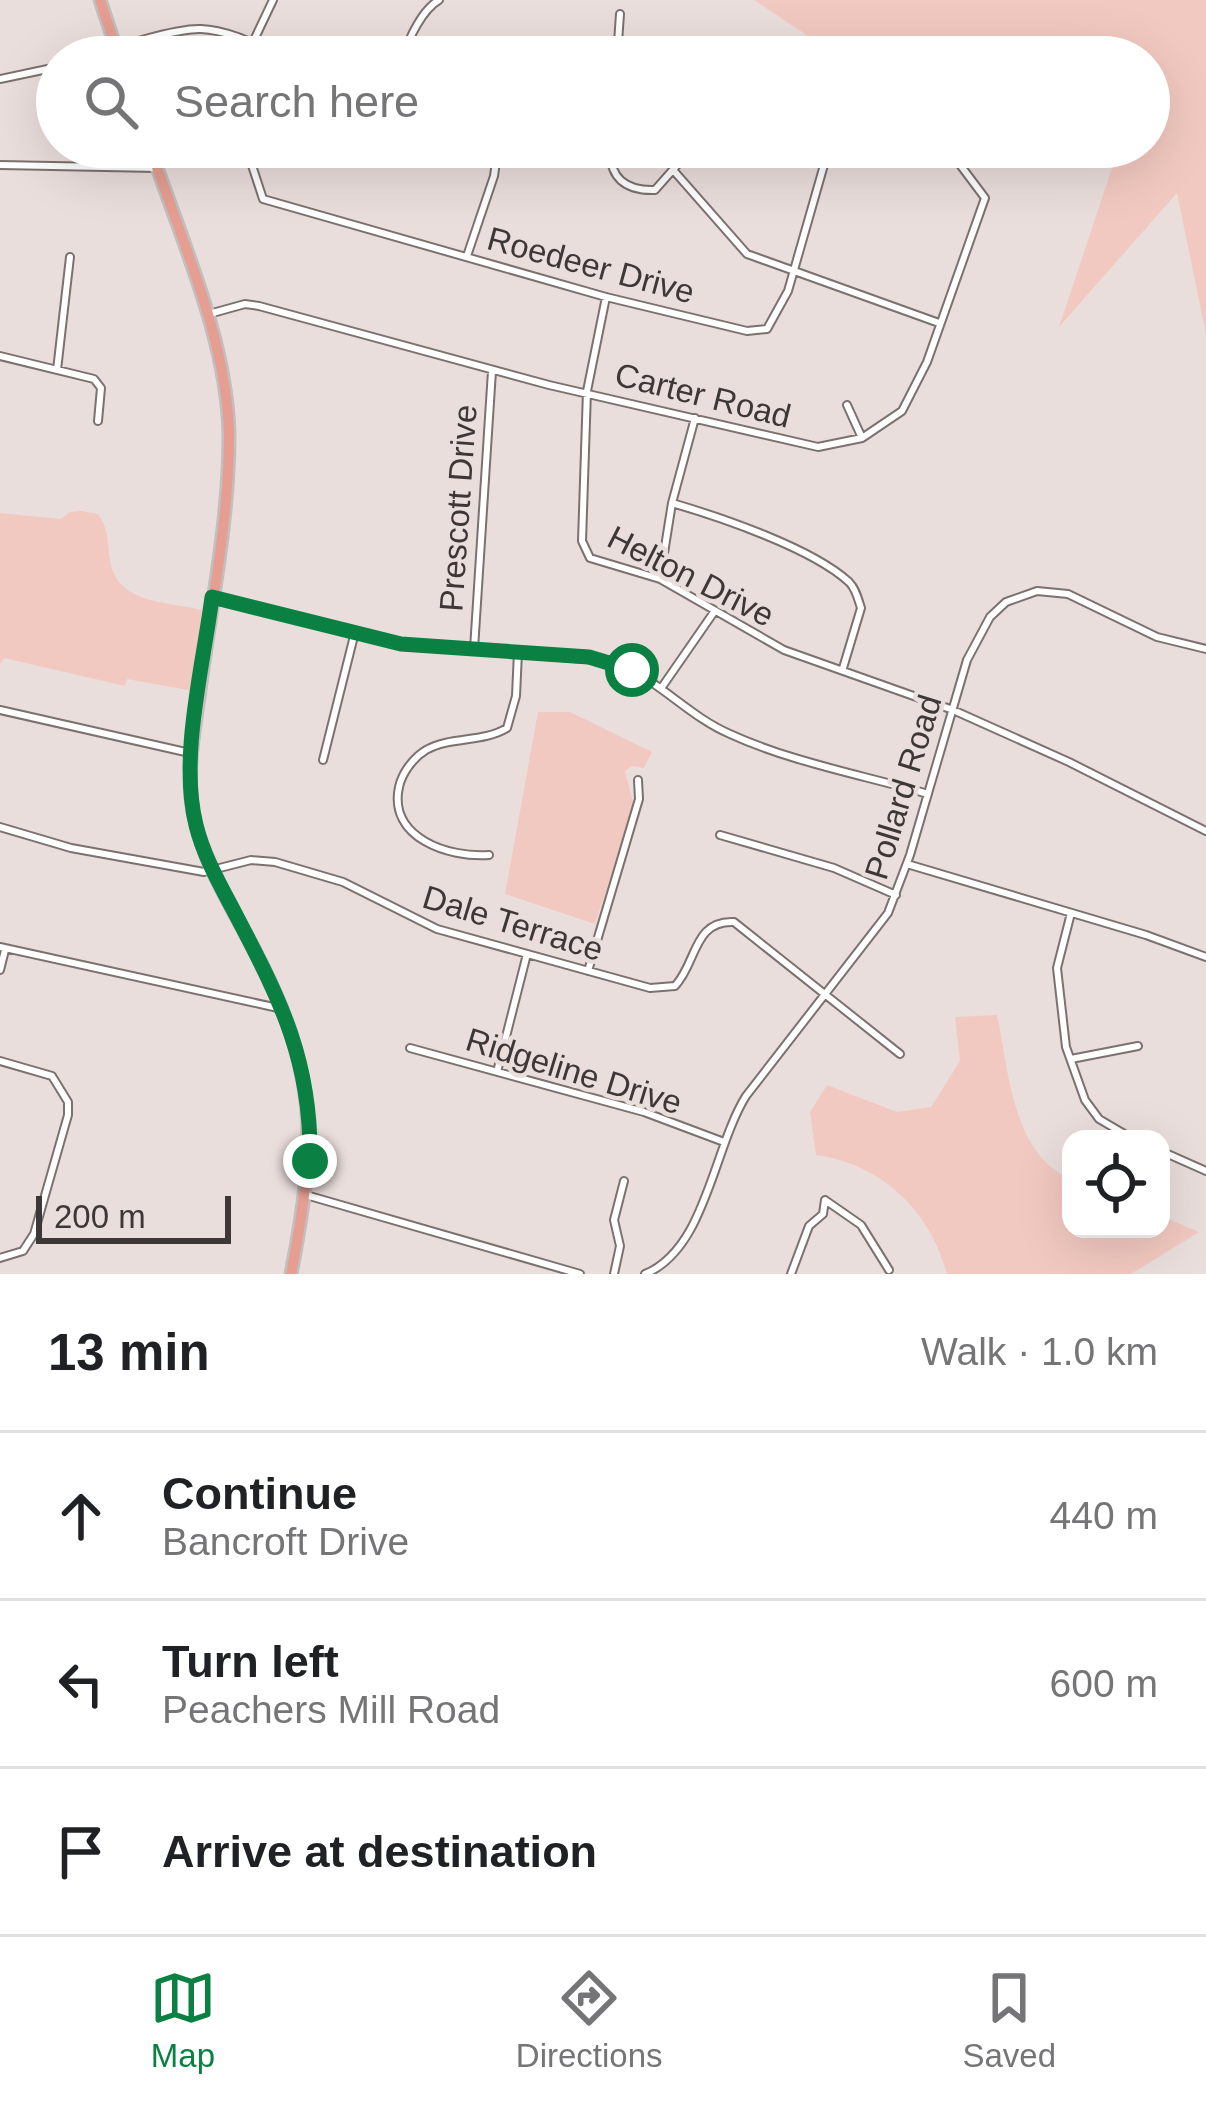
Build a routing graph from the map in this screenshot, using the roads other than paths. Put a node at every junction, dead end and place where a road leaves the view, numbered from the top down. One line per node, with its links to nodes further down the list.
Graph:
1 (100, 0): 5 (main road)
2 (273, 0): 8 (street)
3 (432, 2): 9 (street)
4 (620, 14): 10 (street)
5 (112, 36)
6 (175, 36): 7 (street)
7 (229, 36)
8 (256, 36)
9 (412, 36)
10 (618, 36)
11 (36, 73): 12 (street)
12 (0, 79)
13 (0, 165): 14 (street)
14 (36, 166)
15 (157, 168): 27 (main road)
16 (253, 168): 23 (street, Roedeer Drive)
17 (495, 168): 23 (street)
18 (612, 168): 22 (street)
19 (676, 168): 22 (street)
20 (823, 168): 25 (street, Roedeer Drive)
21 (962, 168): 28 (street)
22 (674, 171): 25 (street)
23 (467, 256): 26 (street, Roedeer Drive)
24 (70, 257): 30 (street)
25 (793, 273): 26 (street, Roedeer Drive); 28 (street)
26 (606, 298): 32 (street, Helton Drive)
27 (206, 315): 31 (street, Carter Road); 39 (main road)
28 (939, 323): 36 (street)
29 (0, 356): 30 (street)
30 (57, 370): 35 (street)
31 (492, 370): 32 (street, Carter Road); 42 (street, Prescott Drive)
32 (586, 391): 34 (street, Carter Road); 38 (street, Helton Drive)
33 (847, 405): 36 (street)
34 (695, 418): 36 (street, Carter Road); 37 (street)
35 (98, 421)
36 (862, 438)
37 (672, 503): 38 (street); 45 (street)
38 (660, 579): 40 (street, Helton Drive)
39 (212, 597): 41 (street); 49 (main road)
40 (714, 611): 45 (street, Helton Drive); 46 (street)
41 (356, 632): 42 (street); 50 (street)
42 (474, 649): 44 (street)
43 (1206, 649): 48 (street, Pollard Road)
44 (518, 652): 46 (street); 56 (street)
45 (843, 668): 48 (street, Helton Drive)
46 (661, 688): 52 (street)
47 (0, 710): 49 (street)
48 (953, 710): 52 (street, Pollard Road); 54 (street, Helton Drive)
49 (191, 753): 58 (main road)
50 (323, 760)
51 (638, 780): 65 (street)
52 (928, 794): 57 (street, Pollard Road)
53 (0, 827): 58 (street, Dale Terrace)
54 (1206, 831)
55 (720, 835): 59 (street)
56 (489, 855)
57 (907, 864): 59 (street, Pollard Road); 60 (street)
58 (214, 872): 62 (street, Dale Terrace); 67 (main road)
59 (896, 895): 66 (street, Pollard Road)
60 (1071, 913): 63 (street); 71 (street)
61 (3, 948): 64 (street); 67 (street)
62 (526, 954): 65 (street, Dale Terrace); 73 (street)
63 (1206, 957)
64 (0, 970)
65 (588, 971): 66 (street, Dale Terrace)
66 (825, 992): 70 (street); 75 (street, Pollard Road)
67 (284, 1009): 79 (main road)
68 (1138, 1046): 71 (street)
69 (410, 1048): 73 (street, Ridgeline Drive)
70 (900, 1054)
71 (1071, 1059): 74 (street)
72 (0, 1061): 80 (street)
73 (497, 1072): 75 (street, Ridgeline Drive)
74 (1118, 1130)
75 (724, 1142): 86 (street, Pollard Road)
76 (1170, 1155): 77 (street)
77 (1206, 1171)
78 (624, 1181): 85 (street)
79 (306, 1195): 82 (street); 83 (main road)
80 (0, 1258)
81 (889, 1270): 87 (street)
82 (557, 1271): 84 (street)
83 (291, 1274)
84 (580, 1274)
85 (614, 1274)
86 (645, 1274)
87 (791, 1274)

